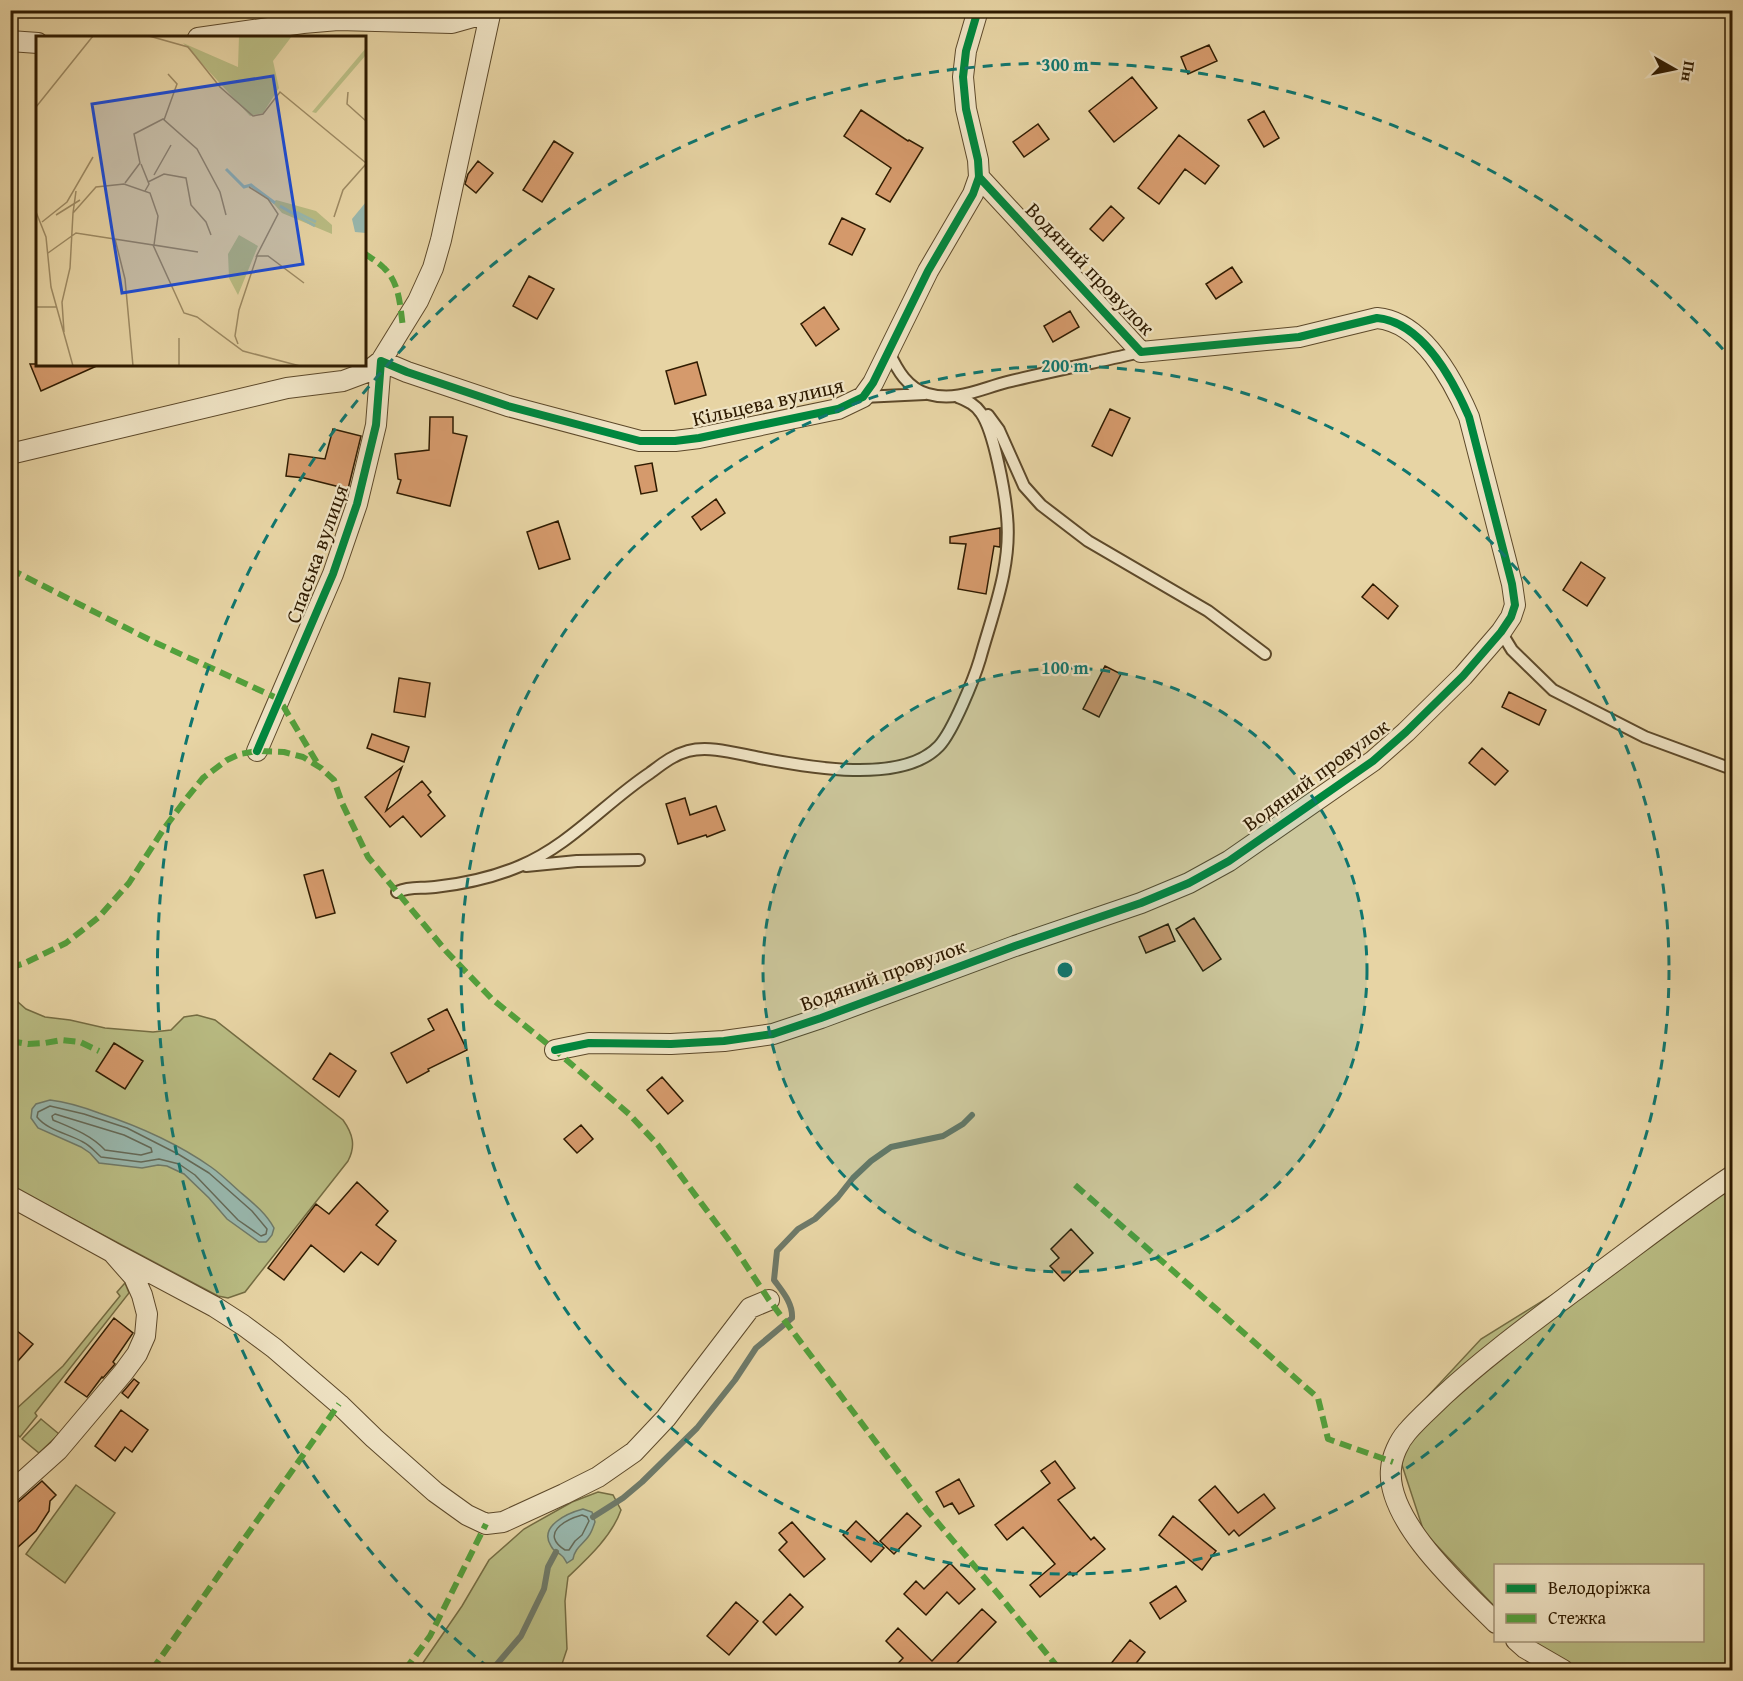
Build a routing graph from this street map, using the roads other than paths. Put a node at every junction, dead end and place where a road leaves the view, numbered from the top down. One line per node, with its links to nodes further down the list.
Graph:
1 (978, 10): 6 (street)
2 (491, 11): 3 (street); 9 (street, Спаська вулиця)
3 (212, 36)
4 (10, 41): 5 (street)
5 (36, 43)
6 (979, 177): 7 (street, Кільцева вулиця); 8 (street, Водяний провулок)
7 (889, 352): 10 (lane); 11 (street, Кільцева вулиця)
8 (1141, 352): 12 (lane); 15 (street, Водяний провулок)
9 (381, 361): 11 (street, Кільцева вулиця); 14 (street, Спаська вулиця); 17 (street, Спаська вулиця)
10 (925, 394): 11 (lane); 12 (lane)
11 (863, 397)
12 (958, 397): 13 (lane)
13 (971, 402): 16 (lane); 20 (lane)
14 (10, 454)
15 (1501, 632): 18 (lane); 22 (street, Водяний провулок)
16 (1265, 654)
17 (257, 751)
18 (1732, 769)
19 (639, 860): 20 (lane)
20 (520, 866): 21 (lane)
21 (397, 892)
22 (555, 1050)
23 (1732, 1176): 28 (street)
24 (10, 1196): 25 (street)
25 (112, 1252): 26 (street); 27 (street)
26 (769, 1300)
27 (10, 1493)
28 (1494, 1621)
29 (1517, 1642): 30 (street)
30 (1563, 1671)

